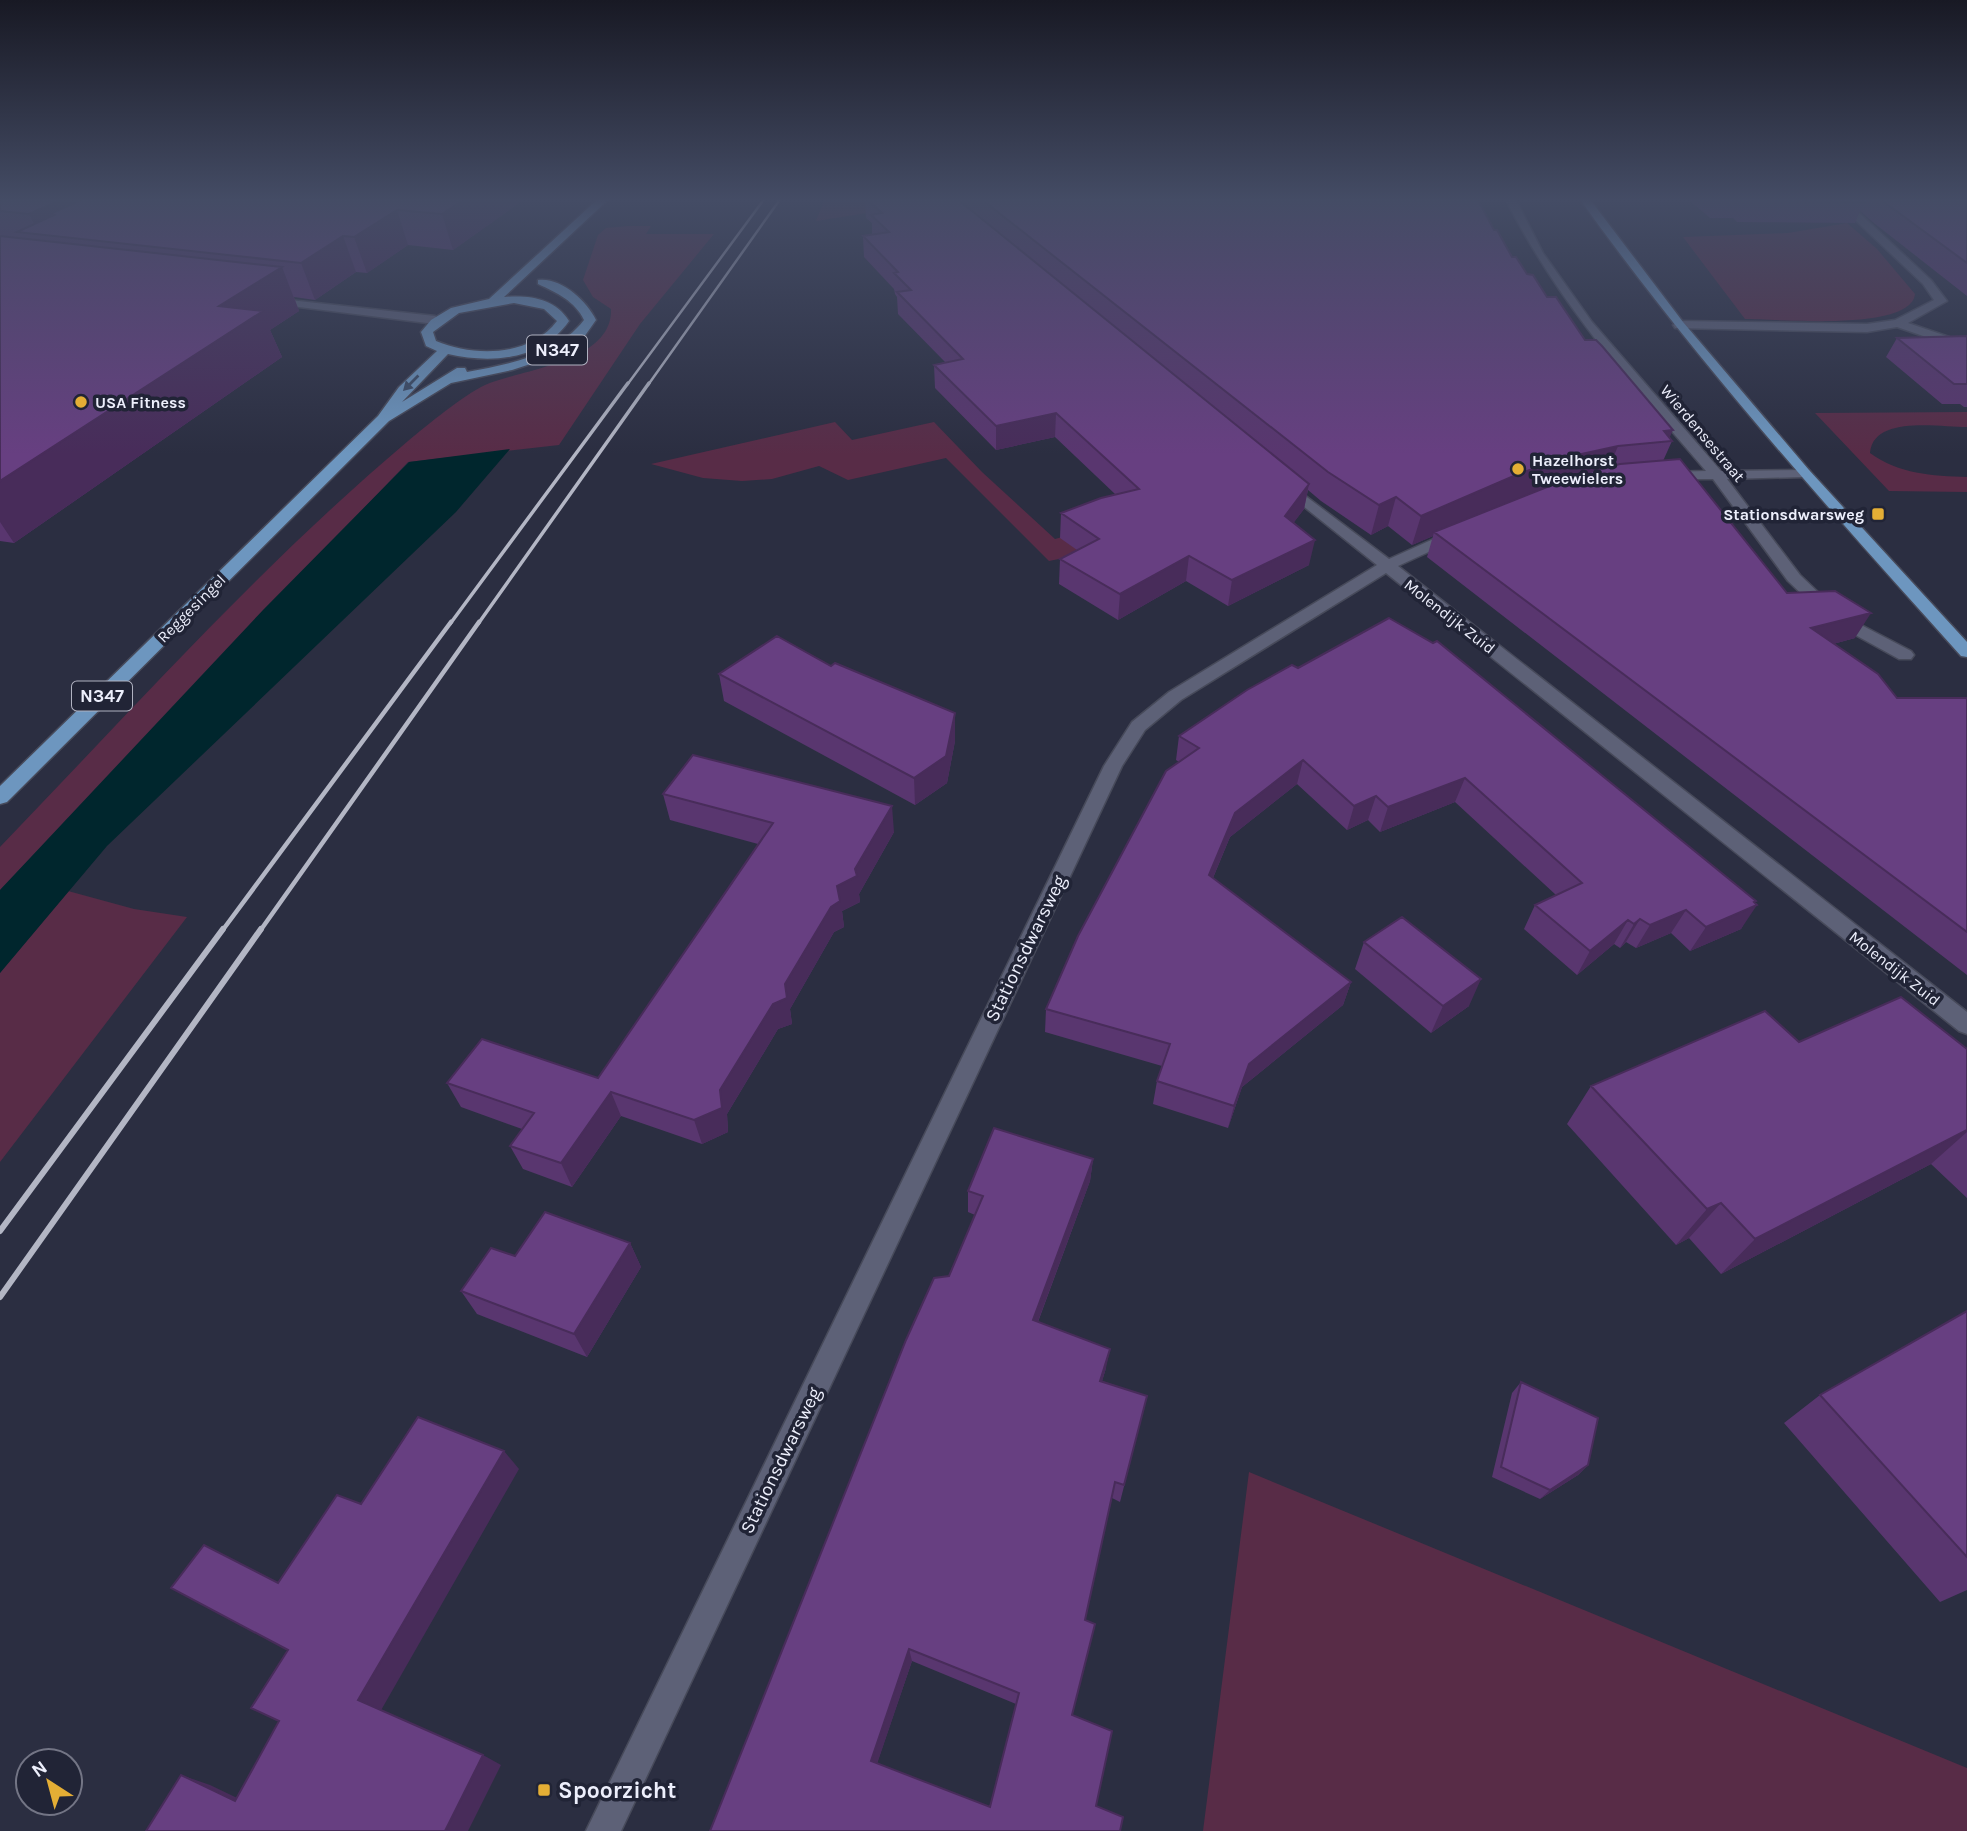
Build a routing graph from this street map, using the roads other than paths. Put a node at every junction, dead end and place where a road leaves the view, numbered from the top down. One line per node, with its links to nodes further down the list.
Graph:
1 (511, 283): 8 (main road)
2 (542, 283): 9 (main road)
3 (557, 283): 16 (main road, N347)
4 (1559, 283): 20 (street, Wierdensestraat)
5 (1648, 283): 12 (main road)
6 (1928, 283): 11 (street)
7 (253, 299): 10 (street)
8 (493, 301): 9 (main road, N347); 10 (main road, N347)
9 (532, 302): 15 (main road, N347)
10 (435, 320): 14 (main road)
11 (1898, 323): 12 (street); 13 (street)
12 (1679, 325): 19 (main road)
13 (1967, 347)
14 (444, 351): 15 (main road, N347); 17 (main road, Reggesingel / N347, one-way to 17)
15 (482, 356): 16 (main road, Reggesingel / N347)
16 (451, 379): 17 (main road, Reggesingel / N347)
17 (383, 419): 26 (main road, Reggesingel / N347)
18 (1269, 471): 23 (street, Molendijk Zuid)
19 (1804, 473): 20 (street); 24 (main road)
20 (1716, 474): 21 (street); 25 (street, Wierdensestraat)
21 (1654, 477)
22 (1473, 527): 23 (street, Stationsdwarsweg)
23 (1386, 566): 27 (street, Molendijk Zuid); 28 (street, Stationsdwarsweg)
24 (1967, 652)
25 (1905, 655)
26 (0, 797)
27 (1967, 1025)
28 (603, 1831)

